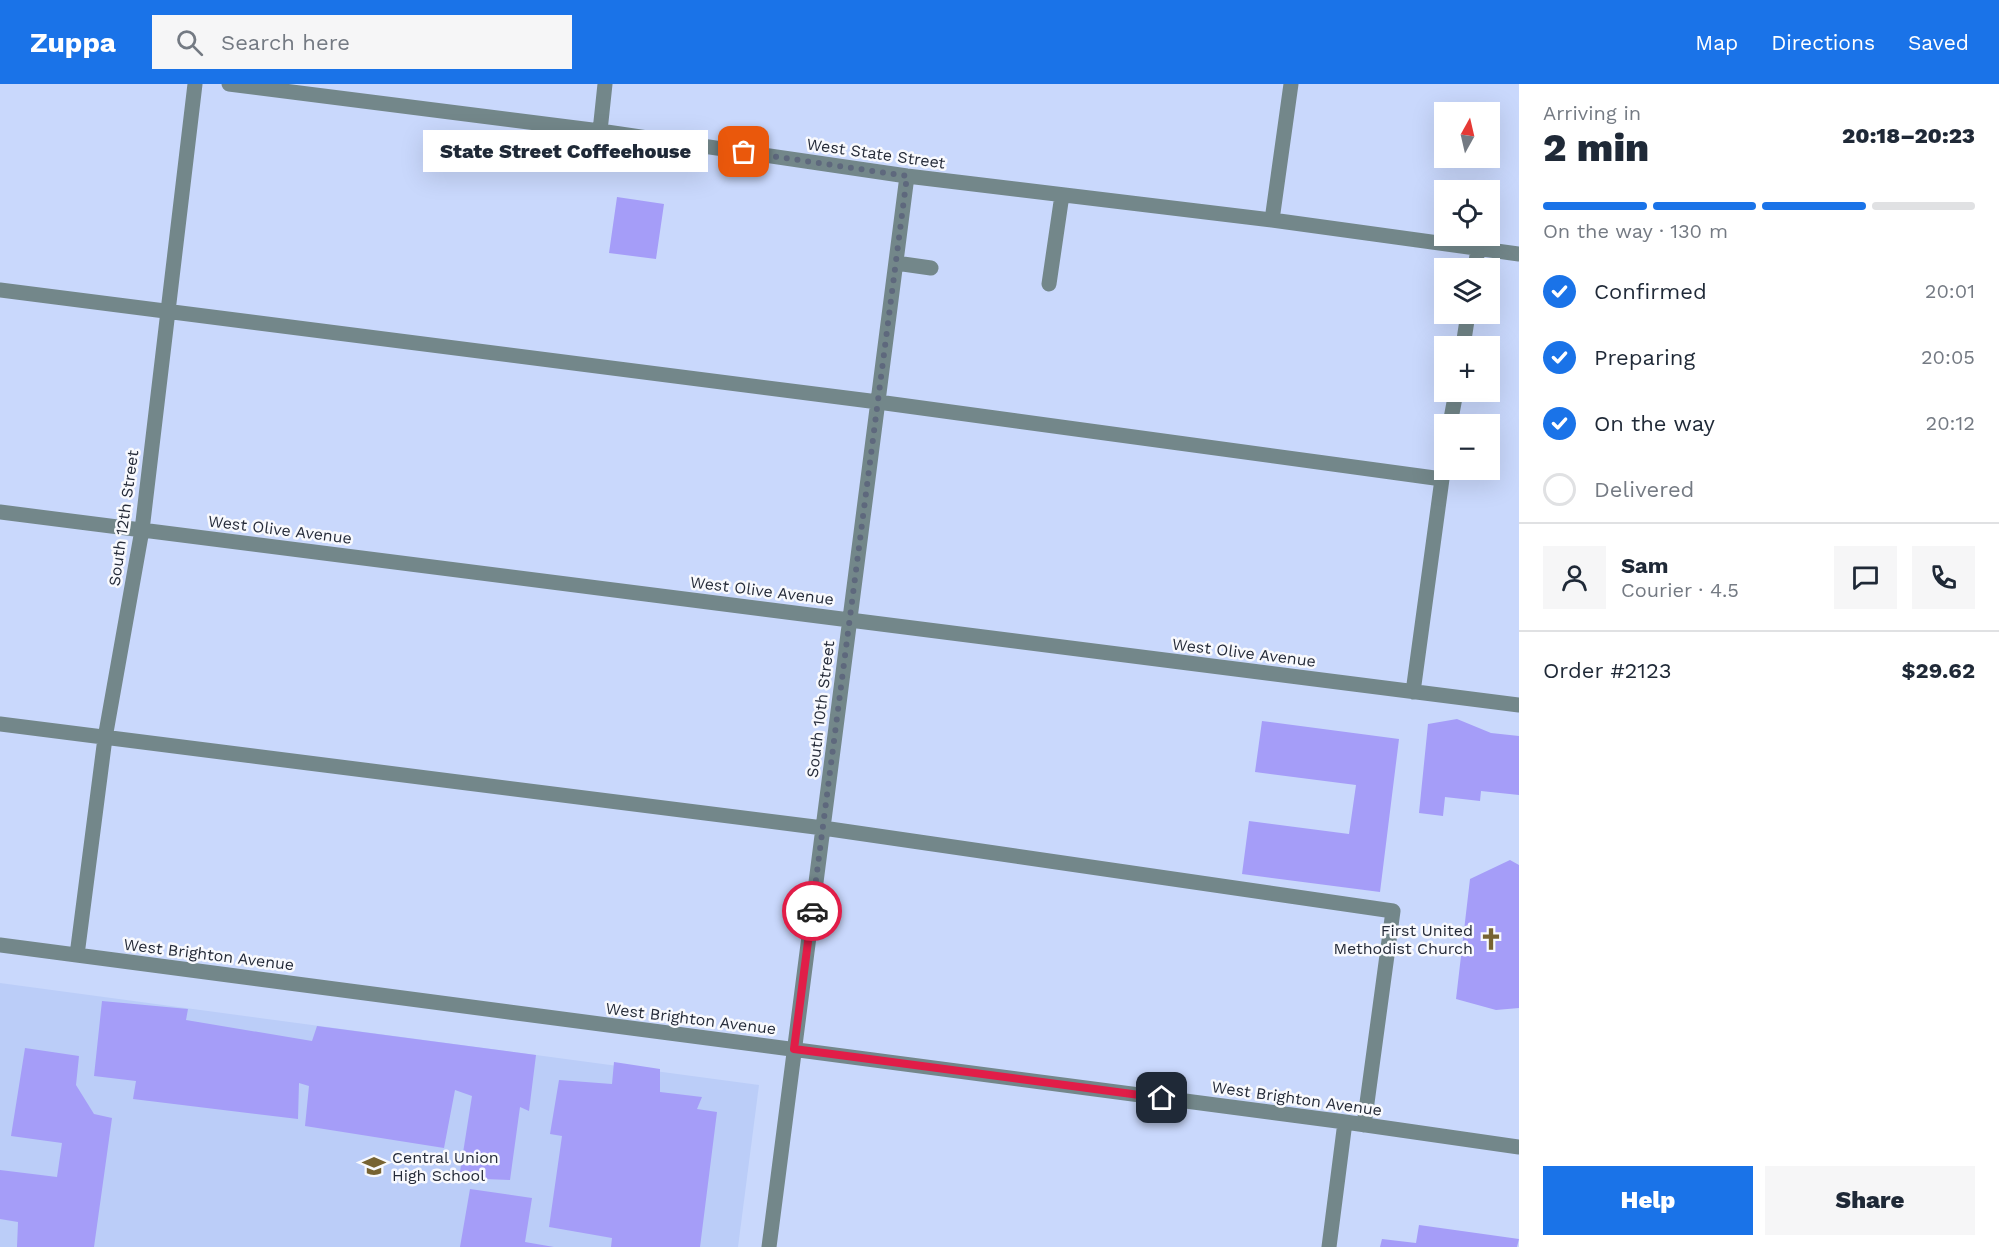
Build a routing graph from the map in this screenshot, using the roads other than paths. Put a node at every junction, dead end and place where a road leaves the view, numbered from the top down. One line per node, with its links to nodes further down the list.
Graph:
1 (195, 84): 16 (street, South 12th Street)
2 (229, 84): 5 (street, West State Street)
3 (605, 84): 5 (street)
4 (1291, 84): 8 (street)
5 (600, 131): 6 (street, West State Street)
6 (907, 176): 7 (street, West State Street); 12 (street, South 10th Street)
7 (1062, 195): 8 (street, West State Street); 14 (street)
8 (1272, 220): 9 (street, West State Street)
9 (1478, 249): 10 (street, West State Street); 11 (street)
10 (1519, 254)
11 (1477, 258)
12 (896, 262): 13 (street); 17 (street, South 10th Street)
13 (931, 268)
14 (1049, 284)
15 (0, 290): 16 (street)
16 (168, 311): 17 (street); 21 (street, South 12th Street)
17 (878, 402): 18 (street); 22 (street, South 10th Street)
18 (1434, 478)
19 (1442, 480): 23 (street)
20 (0, 512): 21 (street, West Olive Avenue)
21 (142, 530): 22 (street, West Olive Avenue); 26 (street, South 12th Street)
22 (850, 620): 23 (street, West Olive Avenue); 27 (street, South 10th Street)
23 (1413, 692): 24 (street, West Olive Avenue)
24 (1519, 705)
25 (0, 724): 26 (street)
26 (105, 738): 27 (street); 29 (street, South 12th Street)
27 (823, 828): 30 (street, South 10th Street); 32 (street)
28 (0, 945): 29 (street, West Brighton Avenue)
29 (77, 955): 30 (street, West Brighton Avenue)
30 (794, 1049): 31 (street, West Brighton Avenue); 34 (street, South 10th Street)
31 (1345, 1122): 32 (street, West Brighton Avenue); 35 (street)
32 (1364, 1125): 33 (street, West Brighton Avenue)
33 (1519, 1147)
34 (769, 1247)
35 (1329, 1247)

